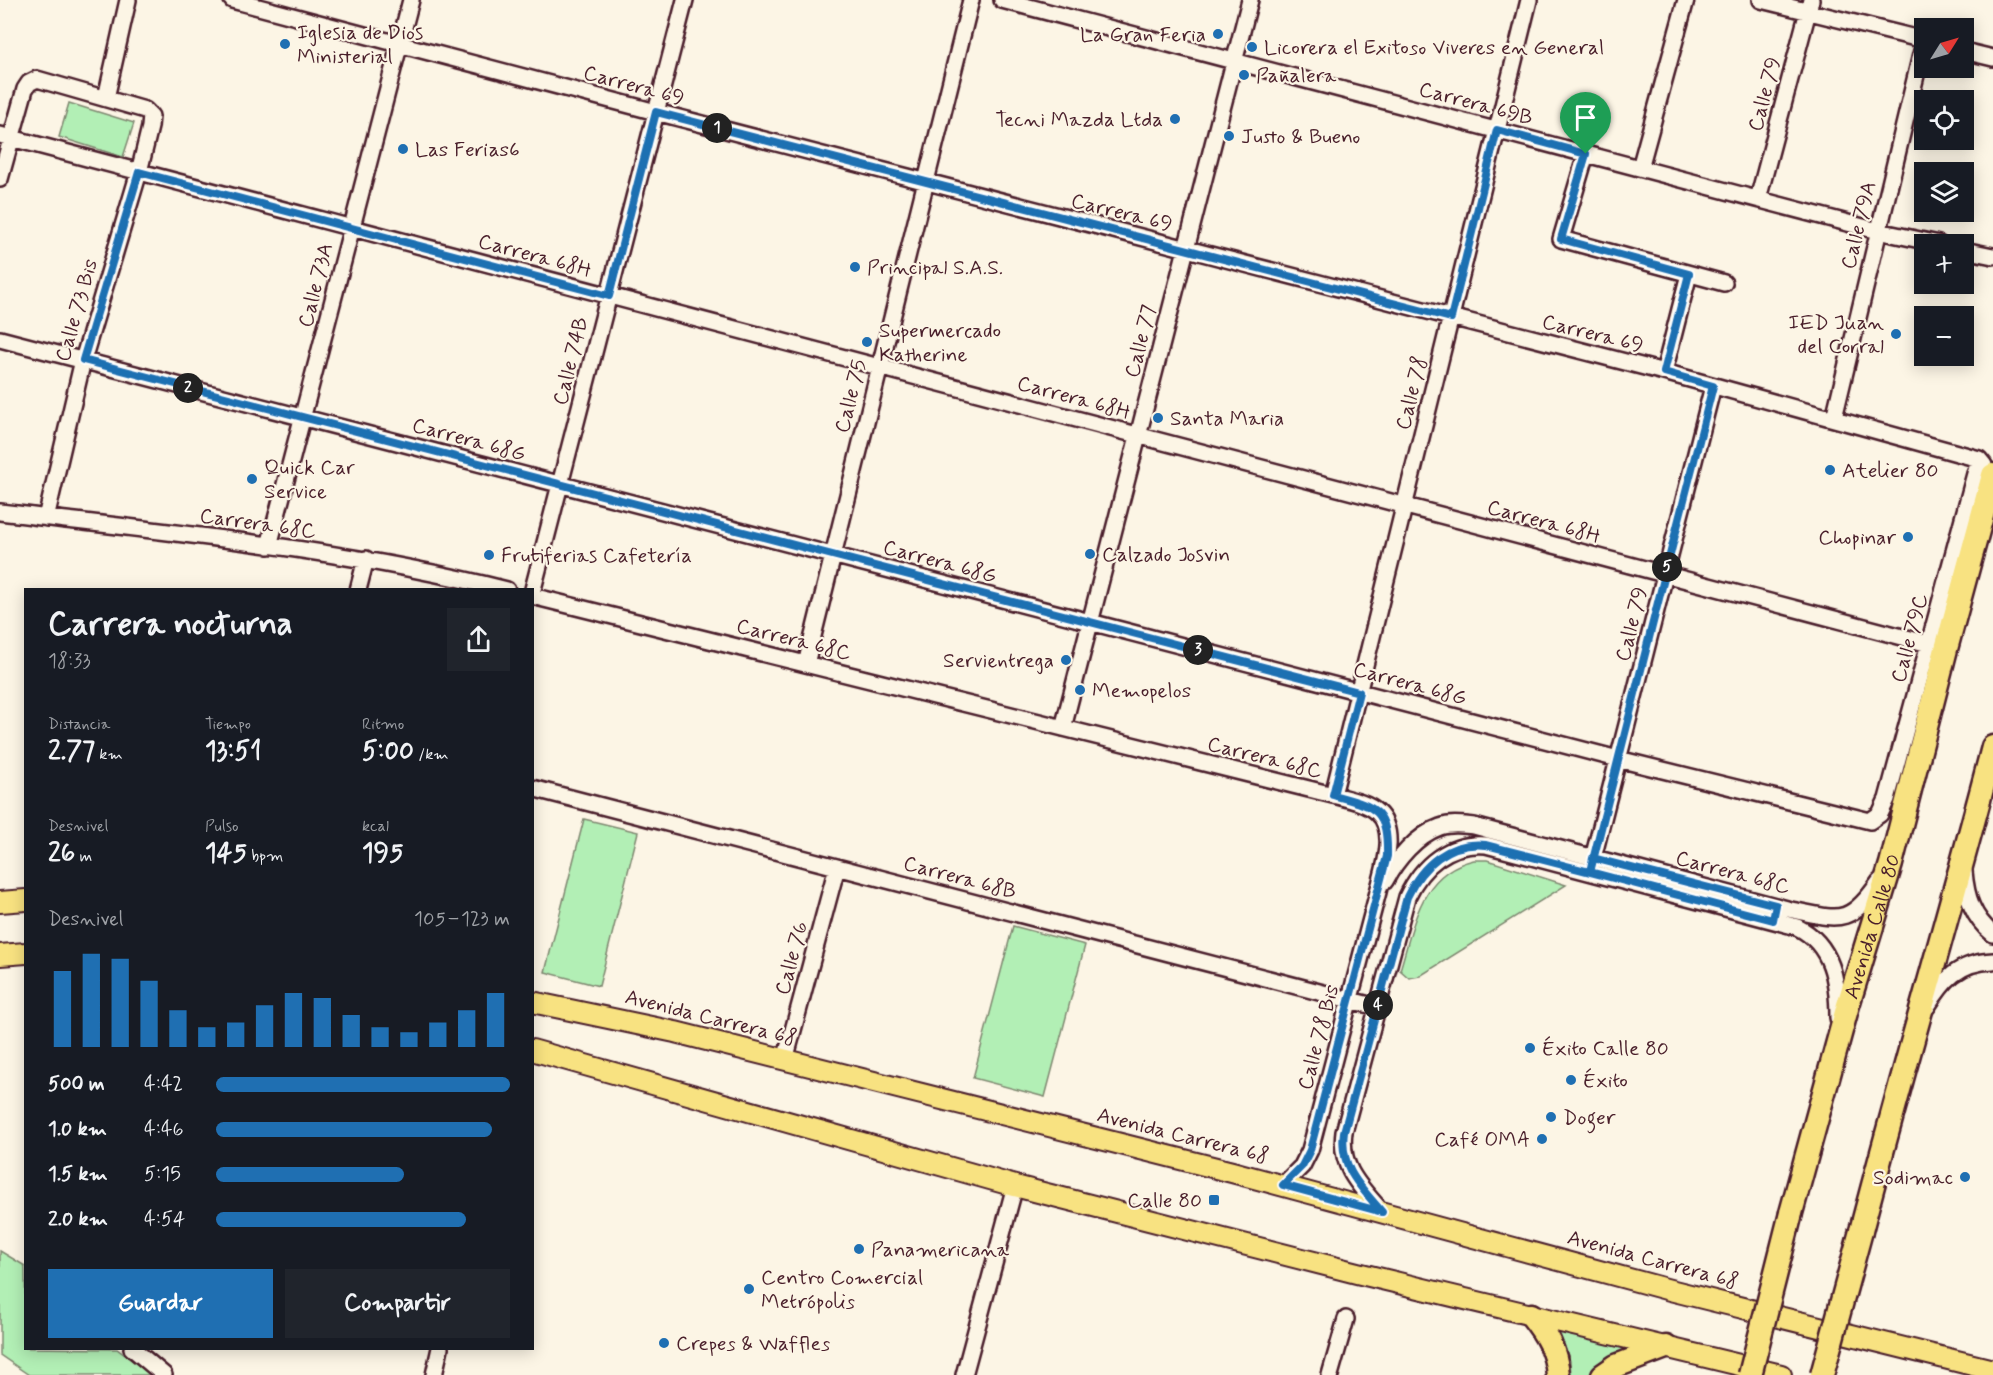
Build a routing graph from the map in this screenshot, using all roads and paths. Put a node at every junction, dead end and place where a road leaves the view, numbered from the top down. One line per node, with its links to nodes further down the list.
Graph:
1 (128, 0): 18 (street)
2 (232, 0): 13 (street, Carrera 69)
3 (411, 0): 13 (street, Calle 73A)
4 (685, 0): 19 (street, Calle 74B)
5 (971, 0): 26 (street, Calle 75)
6 (1002, 0): 16 (street, Carrera 69B)
7 (1250, 0): 16 (street, Calle 77)
8 (1529, 0): 20 (street, Calle 78)
9 (1686, 0): 23 (street)
10 (1761, 0): 11 (street)
11 (1810, 6): 12 (street); 27 (street, Calle 79)
12 (1914, 38)
13 (399, 45): 19 (street, Carrera 69); 28 (street, Calle 73A)
14 (1974, 53): 15 (street)
15 (1993, 58)
16 (1234, 61): 20 (street, Carrera 69B); 31 (street, Calle 77)
17 (1915, 78): 29 (street, Calle 79A)
18 (106, 98): 21 (street); 24 (street, Calle 73 Bis)
19 (656, 112): 26 (street, Carrera 69); 36 (street, Calle 74B)
20 (1497, 130): 22 (street, Carrera 69B); 37 (street, Calle 78)
21 (5, 137): 24 (street, Carrera 68H); 25 (street)
22 (1586, 154): 23 (street, Carrera 69B); 34 (street)
23 (1640, 168): 27 (street, Carrera 69B)
24 (139, 172): 28 (street, Carrera 68H); 39 (street, Calle 73 Bis)
25 (0, 179)
26 (925, 183): 31 (street, Carrera 69); 40 (street, Calle 75)
27 (1758, 199): 29 (street, Carrera 69B)
28 (352, 228): 36 (street, Carrera 68H); 43 (street, Calle 73A)
29 (1878, 231): 30 (street, Carrera 69B); 44 (street, Calle 79A)
30 (1914, 239)
31 (1186, 250): 37 (street, Carrera 69); 45 (street, Calle 77)
32 (1974, 252): 33 (street)
33 (1993, 256)
34 (1689, 274): 35 (street); 41 (street)
35 (1724, 283)
36 (609, 296): 40 (street, Carrera 68H); 47 (street, Calle 74B)
37 (1451, 318): 41 (street, Carrera 69); 48 (street, Calle 78)
38 (0, 339): 39 (street, Carrera 68G)
39 (83, 360): 43 (street, Carrera 68G); 50 (street, Calle 73 Bis)
40 (878, 367): 45 (street, Carrera 68H); 52 (street, Calle 75)
41 (1664, 372): 42 (street, Carrera 69)
42 (1713, 386): 44 (street, Carrera 69); 54 (street, Calle 79)
43 (303, 417): 47 (street, Carrera 68G); 51 (street, Calle 73A)
44 (1834, 418): 46 (street, Carrera 69)
45 (1138, 435): 48 (street, Carrera 68H); 59 (street, Calle 77)
46 (1988, 470): 60 (street, Calle 79C); 63 (highway, Avenida Calle 80)
47 (560, 484): 52 (street, Carrera 68G); 57 (street, Calle 74B)
48 (1405, 506): 54 (street, Carrera 68H); 62 (street, Calle 78)
49 (0, 512): 50 (street, Carrera 68C)
50 (46, 518): 51 (street, Carrera 68C)
51 (269, 546): 53 (street, Carrera 68C)
52 (832, 555): 59 (street, Carrera 68G); 61 (street, Calle 75)
53 (366, 559): 55 (street); 56 (street, Carrera 68C)
54 (1665, 574): 60 (street, Carrera 68H); 66 (street, Calle 79)
55 (359, 588)
56 (499, 588)
57 (534, 588)
58 (534, 595): 61 (street, Carrera 68C)
59 (1090, 622): 62 (street, Carrera 68G); 64 (street, Calle 77)
60 (1929, 644): 63 (street, Calle 79C)
61 (806, 664): 64 (street, Carrera 68C)
62 (1359, 692): 66 (street, Carrera 68G); 68 (street, Calle 78)
63 (1919, 720): 69 (street, Calle 79C); 71 (highway, Avenida Calle 80)
64 (1063, 728): 68 (street, Carrera 68C)
65 (1993, 747): 70 (highway)
66 (1618, 759): 69 (street, Carrera 68G); 72 (street, Calle 79)
67 (534, 789): 73 (street, Carrera 68B)
68 (1333, 795): 74 (street, Carrera 68C)
69 (1870, 821)
70 (1963, 862): 76 (street); 83 (highway)
71 (1892, 864): 75 (street, Carrera 68C); 84 (highway, Avenida Calle 80)
72 (1592, 865): 74 (street, Carrera 68C); 75 (street, Carrera 68C); 82 (street, Carrera 68C)
73 (837, 867): 80 (street, Carrera 68B); 86 (street, Calle 76)
74 (1378, 892): 80 (street, Calle 78 Bis)
75 (1775, 913): 84 (street, Carrera 68C)
76 (1993, 934)
77 (24, 953): 78 (main road)
78 (0, 955)
79 (1993, 962): 83 (street)
80 (1350, 1000): 82 (street, Carrera 68B); 87 (street, Calle 78 Bis)
81 (534, 1002): 86 (main road, Avenida Carrera 68)
82 (1377, 1007): 89 (street)
83 (1917, 1026): 104 (highway, bridge)
84 (1838, 1041): 102 (highway, Avenida Calle 80, bridge)
85 (534, 1051): 88 (main road)
86 (784, 1060): 87 (main road, Avenida Carrera 68)
87 (1283, 1185): 89 (main road, Avenida Carrera 68)
88 (1015, 1186): 90 (main road); 98 (street)
89 (1382, 1212): 95 (main road, Avenida Carrera 68)
90 (1531, 1316): 92 (main road); 100 (highway)
91 (1346, 1319): 99 (street)
92 (1666, 1347): 101 (highway); 103 (main road)
93 (134, 1350): 96 (street)
94 (440, 1350): 97 (street)
95 (1993, 1370)
96 (164, 1375)
97 (434, 1375)
98 (964, 1375)
99 (1330, 1375)
100 (1558, 1375)
101 (1603, 1375)
102 (1750, 1375)
103 (1781, 1375)
104 (1822, 1375)

